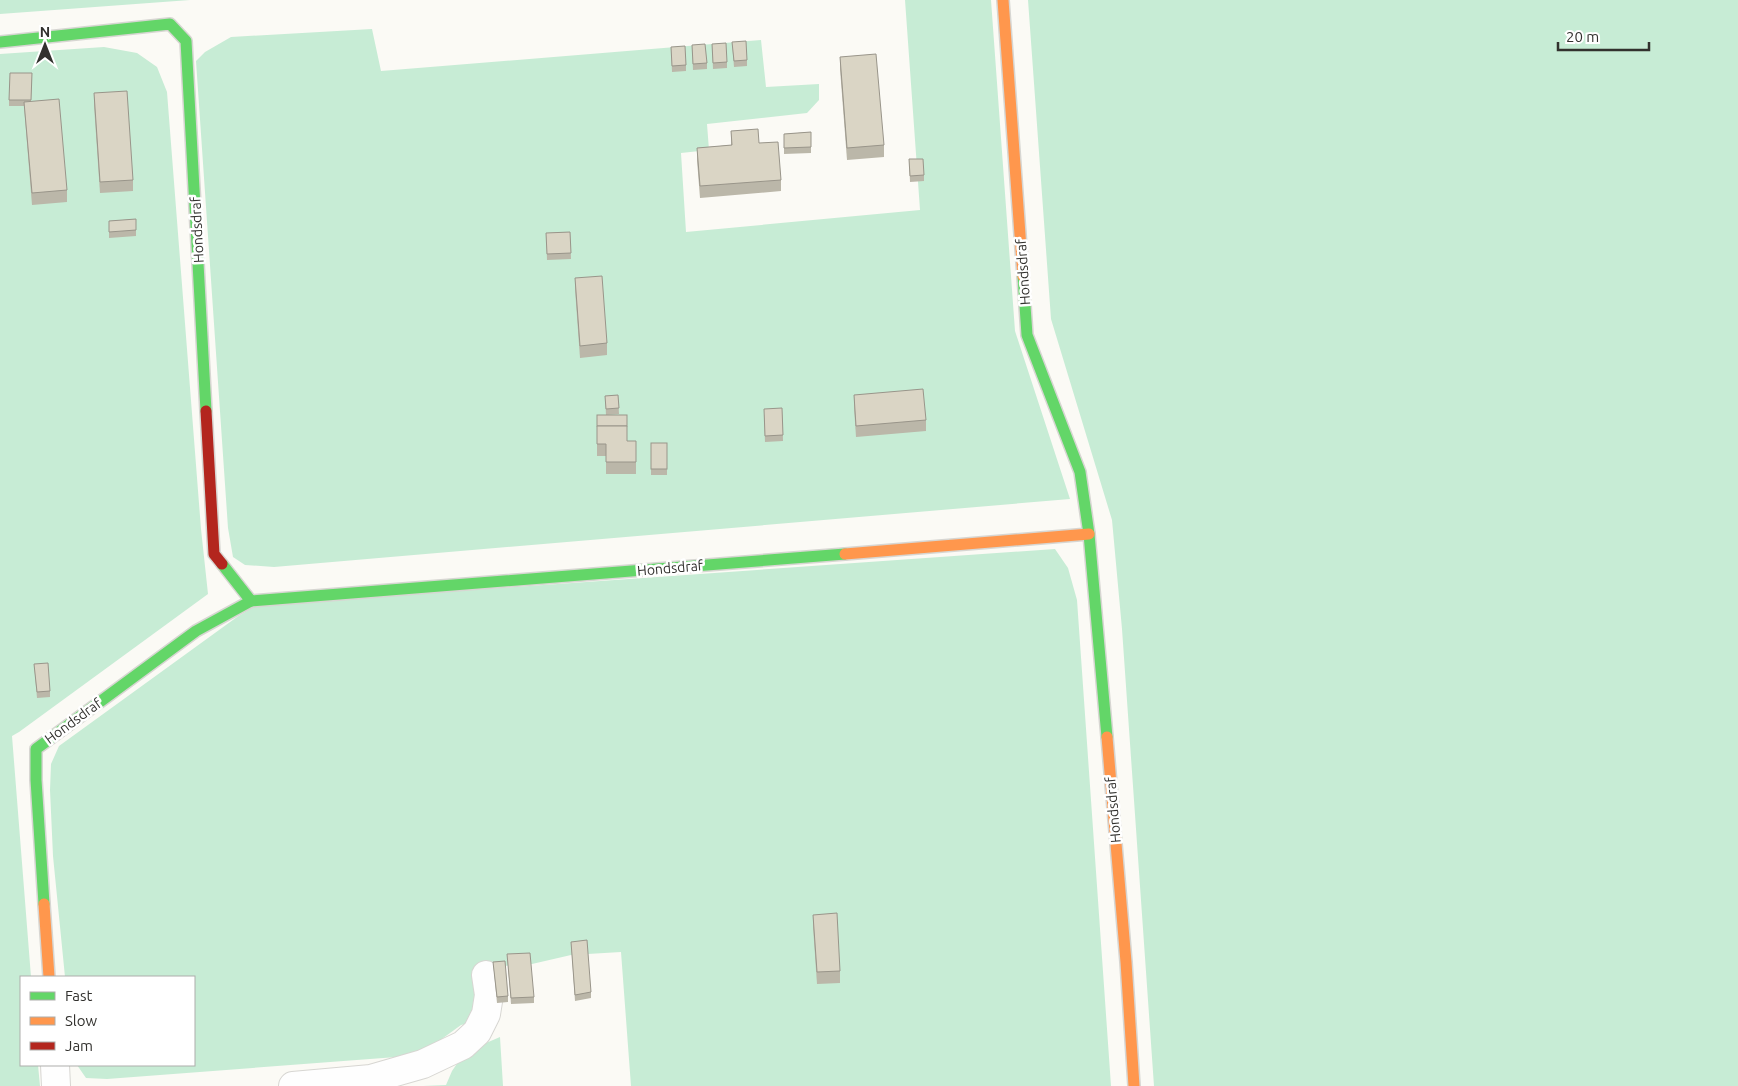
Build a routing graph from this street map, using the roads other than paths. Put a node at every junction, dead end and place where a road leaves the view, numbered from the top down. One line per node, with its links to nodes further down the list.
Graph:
1 (1003, 0): 3 (street, Hondsdraf)
2 (0, 42): 4 (street, Hondsdraf)
3 (1089, 534): 4 (street, Hondsdraf); 10 (street, Hondsdraf)
4 (251, 601): 6 (street, Hondsdraf)
5 (486, 975): 9 (street)
6 (49, 976)
7 (55, 1066): 8 (street)
8 (56, 1086)
9 (293, 1086)
10 (1134, 1086)

